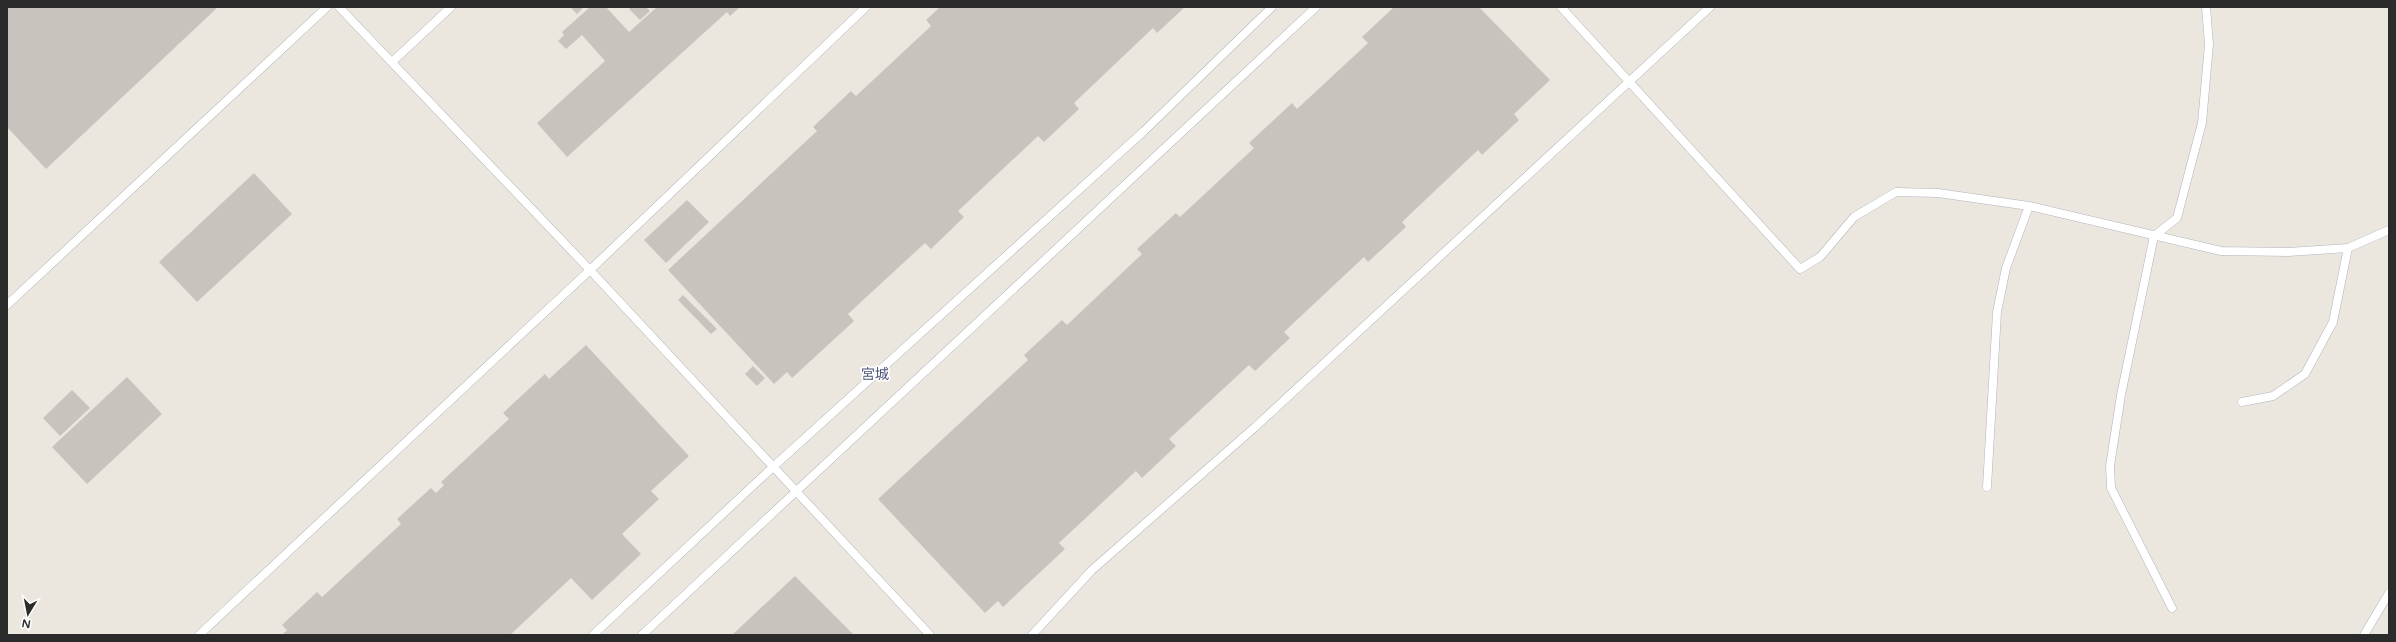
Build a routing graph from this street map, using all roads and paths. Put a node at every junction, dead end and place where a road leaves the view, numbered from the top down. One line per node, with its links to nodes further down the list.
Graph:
1 (327, 7): 17 (lane)
2 (340, 7): 10 (lane)
3 (451, 7): 10 (lane)
4 (866, 7): 16 (lane)
5 (1272, 7): 19 (lane)
6 (1316, 7): 21 (lane)
7 (1561, 7): 11 (lane)
8 (1710, 7): 11 (lane)
9 (2206, 7): 14 (lane)
10 (392, 62): 16 (lane)
11 (1631, 82): 12 (lane); 28 (lane)
12 (2030, 206): 14 (lane); 20 (lane)
13 (2389, 230): 15 (lane)
14 (2154, 236): 15 (lane); 23 (lane)
15 (2348, 248): 18 (lane)
16 (590, 270): 19 (lane); 24 (lane)
17 (7, 305)
18 (2242, 402)
19 (773, 467): 21 (lane); 25 (lane)
20 (1987, 487)
21 (796, 492): 26 (lane); 27 (lane)
22 (2389, 593): 29 (lane)
23 (2172, 608)
24 (199, 635)
25 (593, 635)
26 (642, 635)
27 (930, 635)
28 (1032, 635)
29 (2364, 635)

